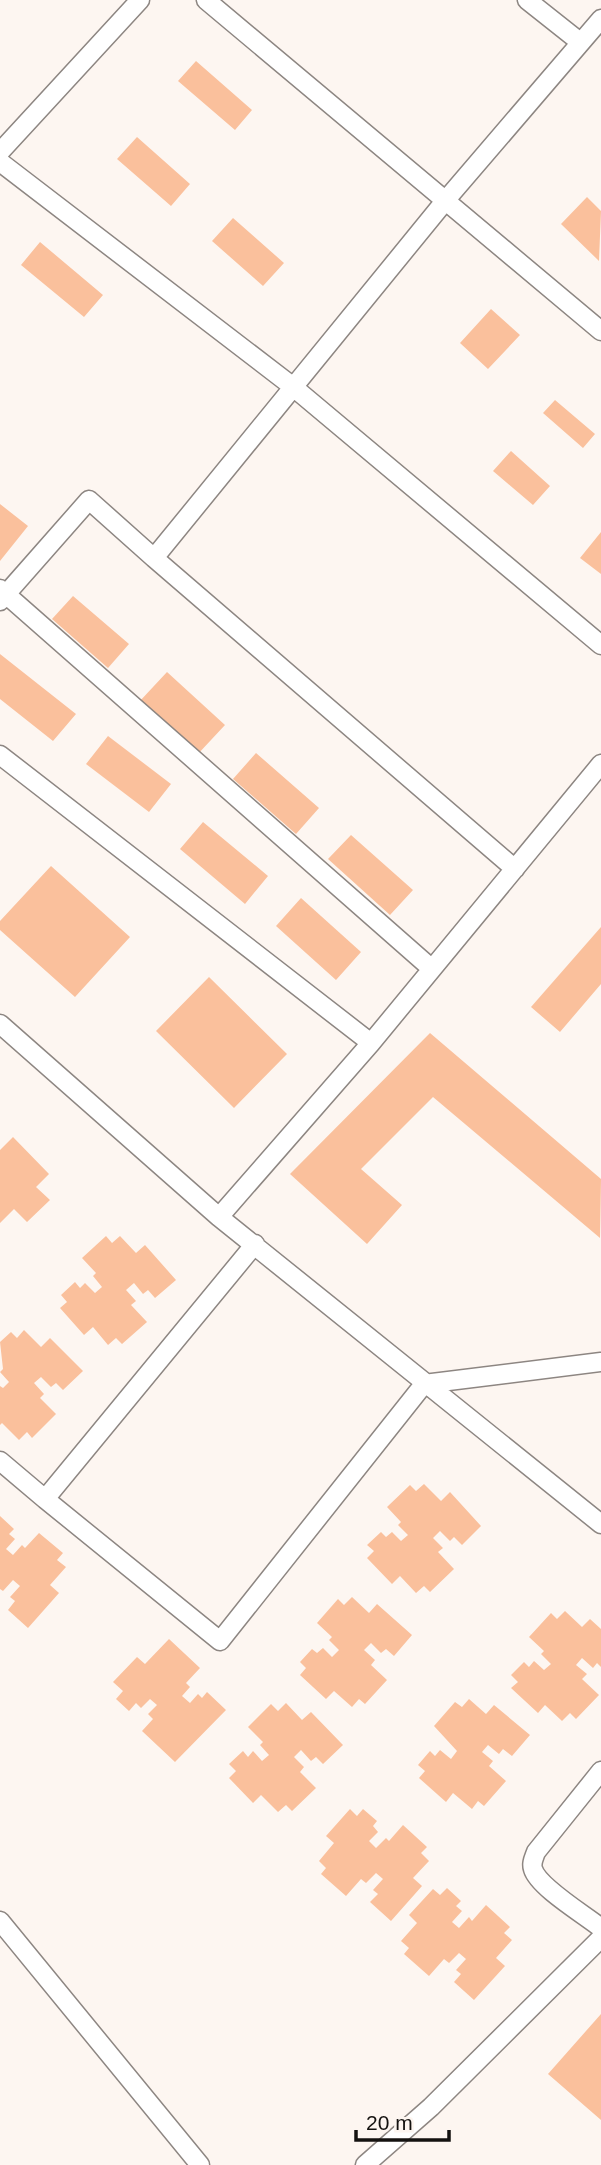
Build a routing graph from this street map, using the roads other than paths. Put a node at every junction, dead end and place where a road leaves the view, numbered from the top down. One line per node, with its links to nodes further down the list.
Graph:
1 (140, 0): 6 (lane)
2 (206, 0): 8 (lane)
3 (527, 0): 5 (lane)
4 (601, 19): 5 (lane)
5 (580, 42): 8 (lane)
6 (0, 152)
7 (0, 162): 10 (lane)
8 (445, 201): 9 (lane); 10 (lane)
9 (601, 331)
10 (292, 386): 11 (lane); 13 (lane)
11 (154, 558): 12 (lane); 16 (lane)
12 (2, 594): 17 (lane)
13 (601, 645)
14 (0, 755): 19 (lane)
15 (601, 764): 16 (lane)
16 (515, 869): 17 (lane)
17 (432, 969): 19 (lane)
18 (0, 1024): 20 (lane)
19 (371, 1044): 20 (lane)
20 (219, 1217): 21 (lane)
21 (255, 1244): 23 (lane); 25 (lane)
22 (601, 1362): 23 (lane)
23 (424, 1384): 25 (lane); 26 (lane)
24 (0, 1461): 25 (lane)
25 (45, 1499)
26 (601, 1524)
27 (601, 1771): 29 (lane)
28 (0, 1921): 31 (lane)
29 (601, 1928)
30 (601, 1938): 32 (lane)
31 (200, 2165)
32 (365, 2165)

